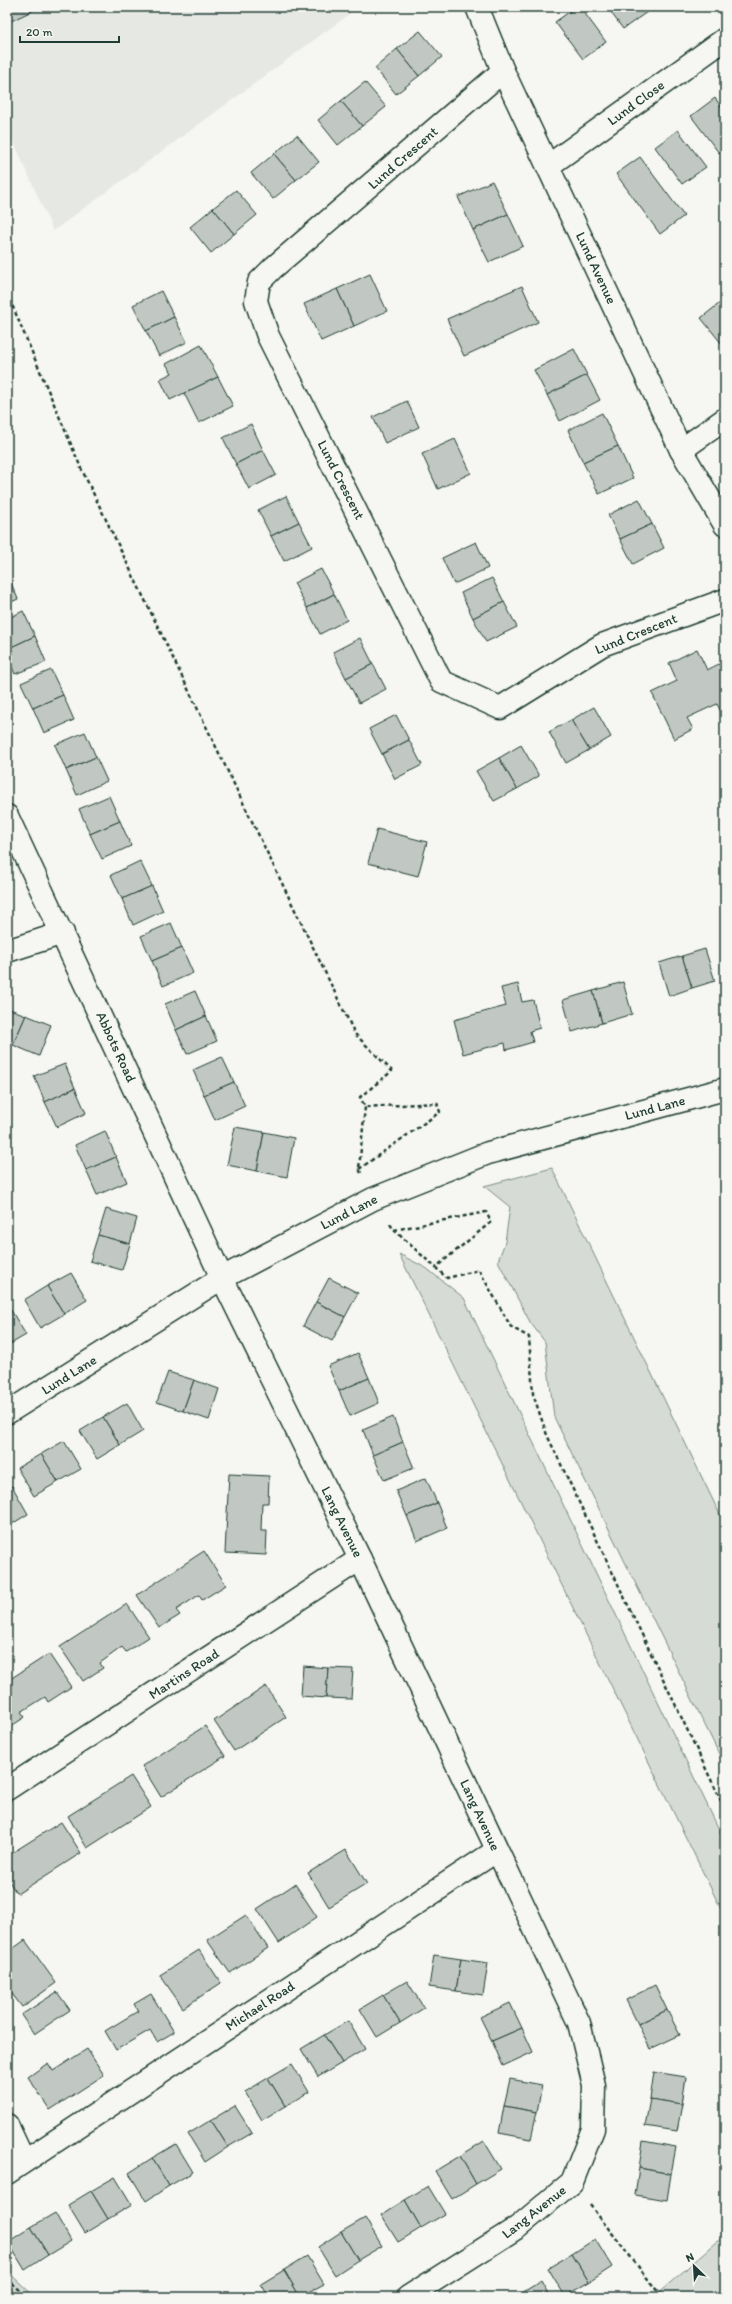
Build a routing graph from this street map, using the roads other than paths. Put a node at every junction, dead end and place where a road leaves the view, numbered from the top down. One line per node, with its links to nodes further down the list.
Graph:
1 (477, 7): 3 (street, Lund Avenue)
2 (725, 39): 4 (street, Lund Close)
3 (503, 72): 4 (street, Lund Avenue); 8 (street, Lund Crescent)
4 (548, 166): 6 (street, Lund Avenue)
5 (725, 419): 6 (street)
6 (681, 450): 7 (street, Lund Avenue)
7 (725, 525)
8 (725, 600)
9 (7, 816): 10 (street, Abbots Road)
10 (63, 933): 11 (street); 13 (street, Abbots Road)
11 (7, 951)
12 (725, 1089): 13 (street, Lund Lane)
13 (222, 1278): 14 (street, Lund Lane); 15 (street, Lang Avenue)
14 (7, 1413)
15 (360, 1559): 16 (street, Martins Road); 17 (street, Lang Avenue)
16 (7, 1789)
17 (496, 1851): 19 (street, Michael Road); 20 (street, Lang Avenue)
18 (7, 2125): 19 (street, Michael Road)
19 (16, 2167)
20 (408, 2297)

